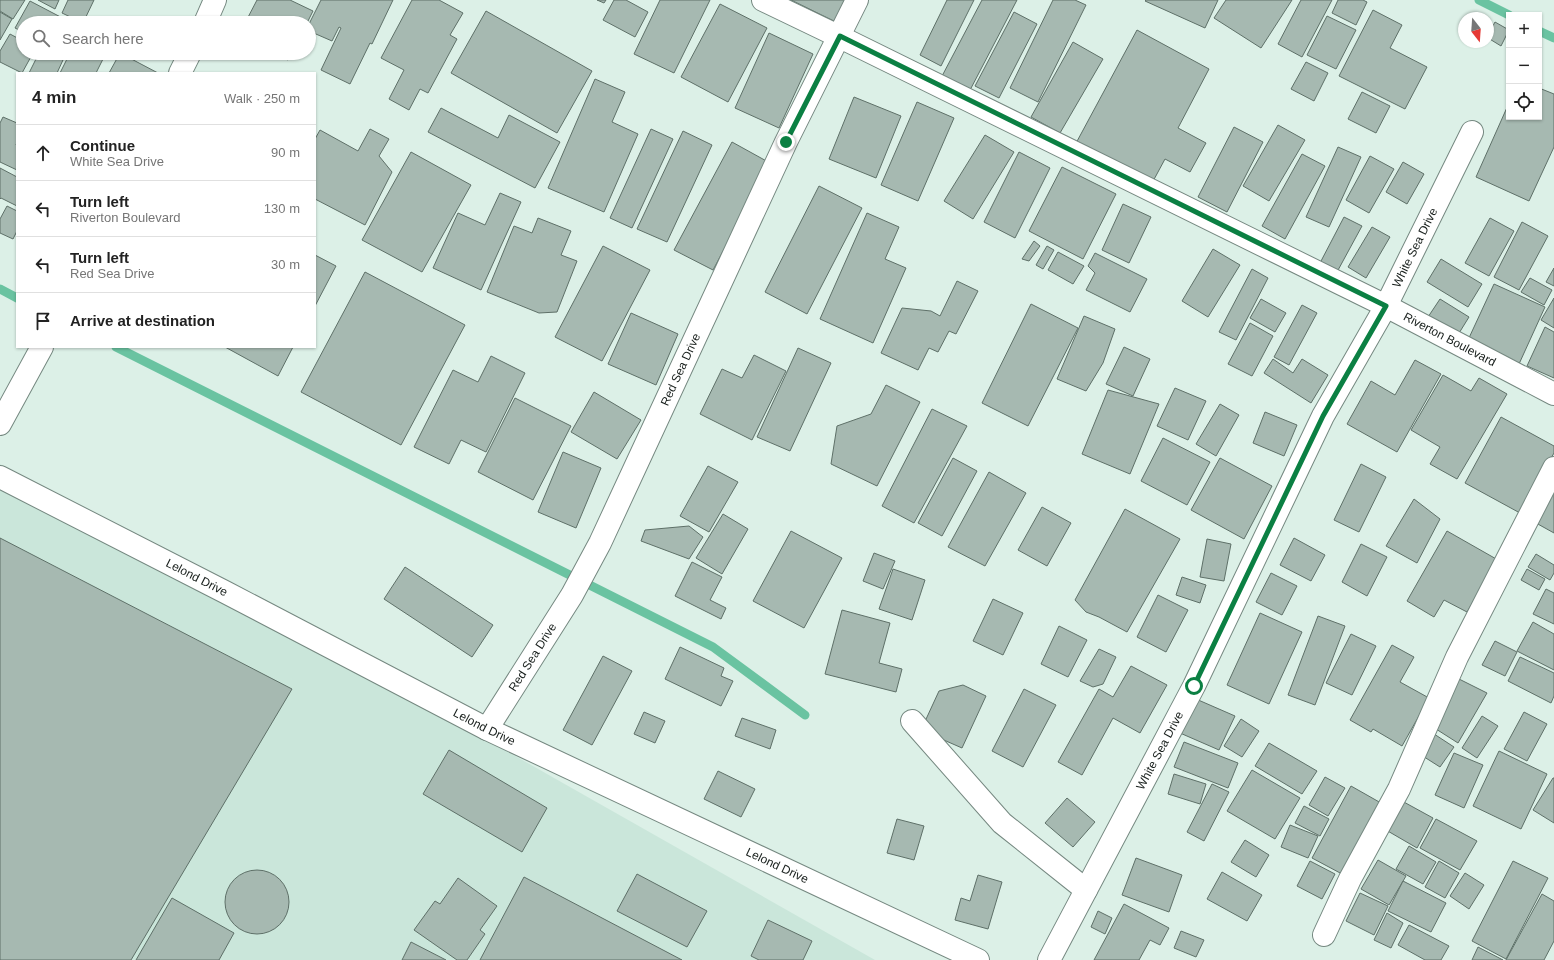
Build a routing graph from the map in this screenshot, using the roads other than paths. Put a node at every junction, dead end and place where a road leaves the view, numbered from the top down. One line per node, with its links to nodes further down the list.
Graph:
1 (215, 0): 4 (street)
2 (763, 0): 5 (street, Riverton Boulevard)
3 (857, 0): 5 (street, Red Sea Drive)
4 (208, 16)
5 (840, 36): 9 (street, Riverton Boulevard); 16 (street, Red Sea Drive)
6 (186, 60): 7 (street)
7 (180, 72)
8 (1472, 132): 9 (street, White Sea Drive)
9 (1386, 306): 11 (street, Riverton Boulevard); 17 (street, White Sea Drive)
10 (41, 348): 12 (street)
11 (1554, 394)
12 (0, 424)
13 (1554, 468): 18 (street)
14 (0, 477): 16 (street, Lelond Drive)
15 (912, 721): 17 (street)
16 (487, 729): 19 (street, Lelond Drive)
17 (1086, 890): 20 (street, White Sea Drive)
18 (1324, 935)
19 (978, 960)
20 (1050, 960)

